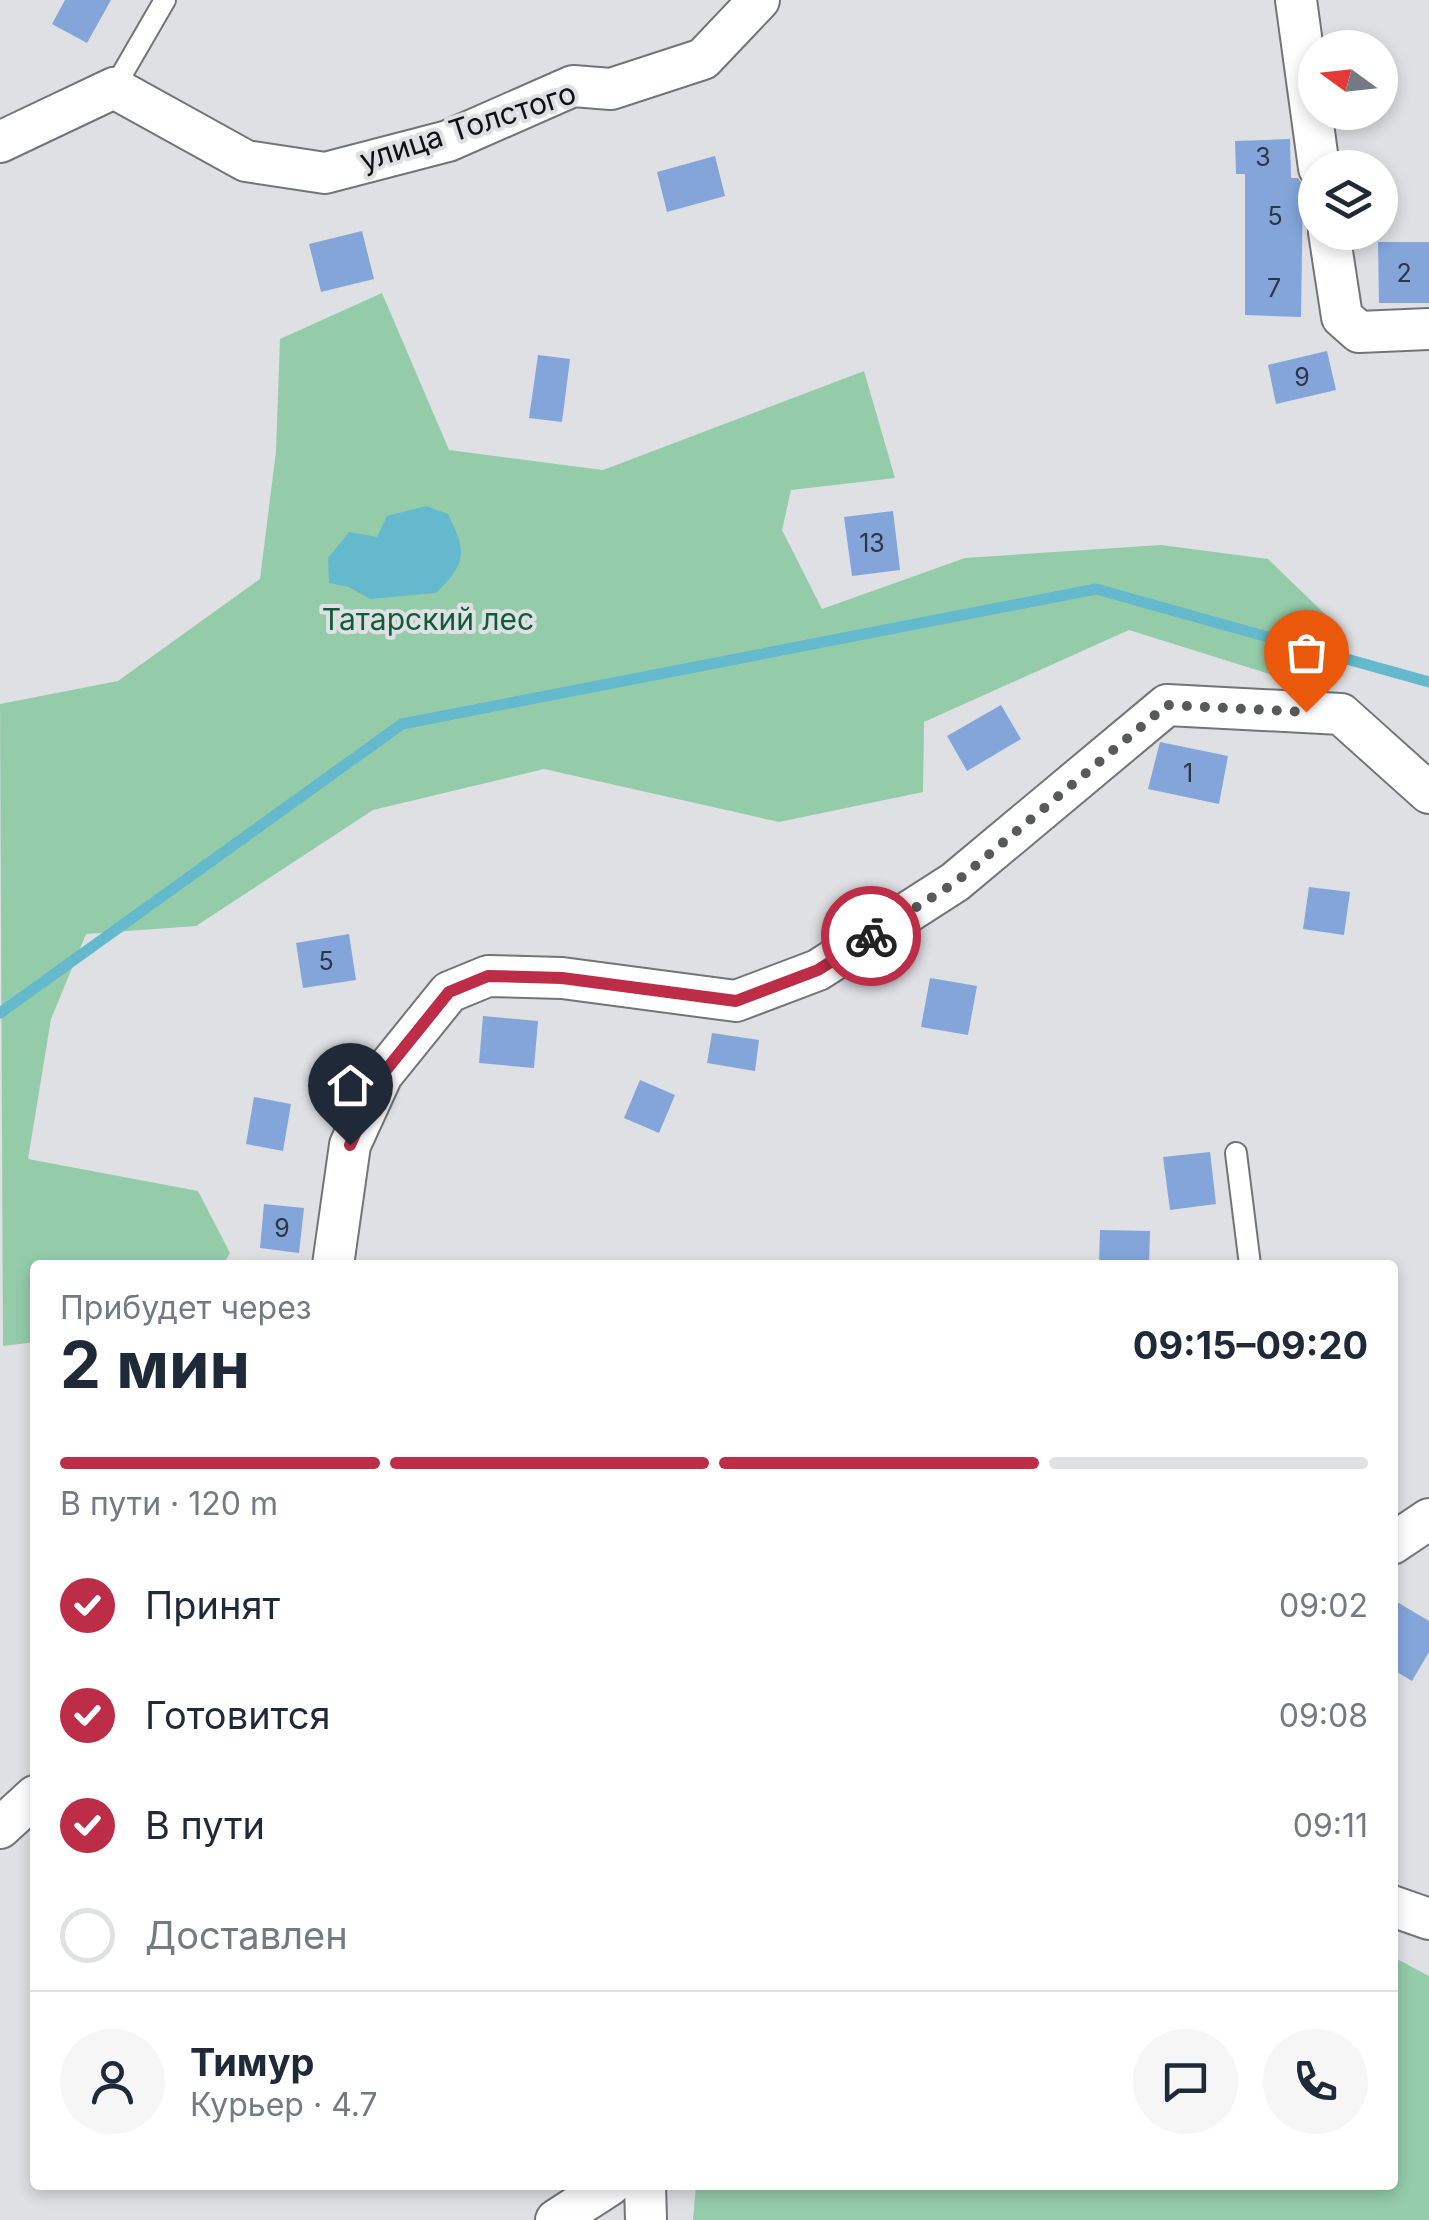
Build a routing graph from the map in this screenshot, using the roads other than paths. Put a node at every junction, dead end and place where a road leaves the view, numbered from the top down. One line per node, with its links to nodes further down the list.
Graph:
1 (165, 0): 4 (lane)
2 (759, 0): 4 (street, улица Толстого)
3 (1296, 0): 6 (street)
4 (114, 88): 5 (street)
5 (0, 142)
6 (1317, 150)
7 (1332, 250): 8 (street)
8 (1429, 329)
9 (1429, 793): 11 (street)
10 (1236, 1153): 12 (lane)
11 (334, 1260)
12 (1249, 1260)
13 (1429, 1519): 14 (street)
14 (1398, 1540)
15 (30, 1801): 16 (street)
16 (0, 1828)
17 (1398, 1908): 18 (street)
18 (1429, 1919)
19 (602, 2190): 21 (street)
20 (645, 2190): 22 (street)
21 (556, 2220)
22 (646, 2220)

